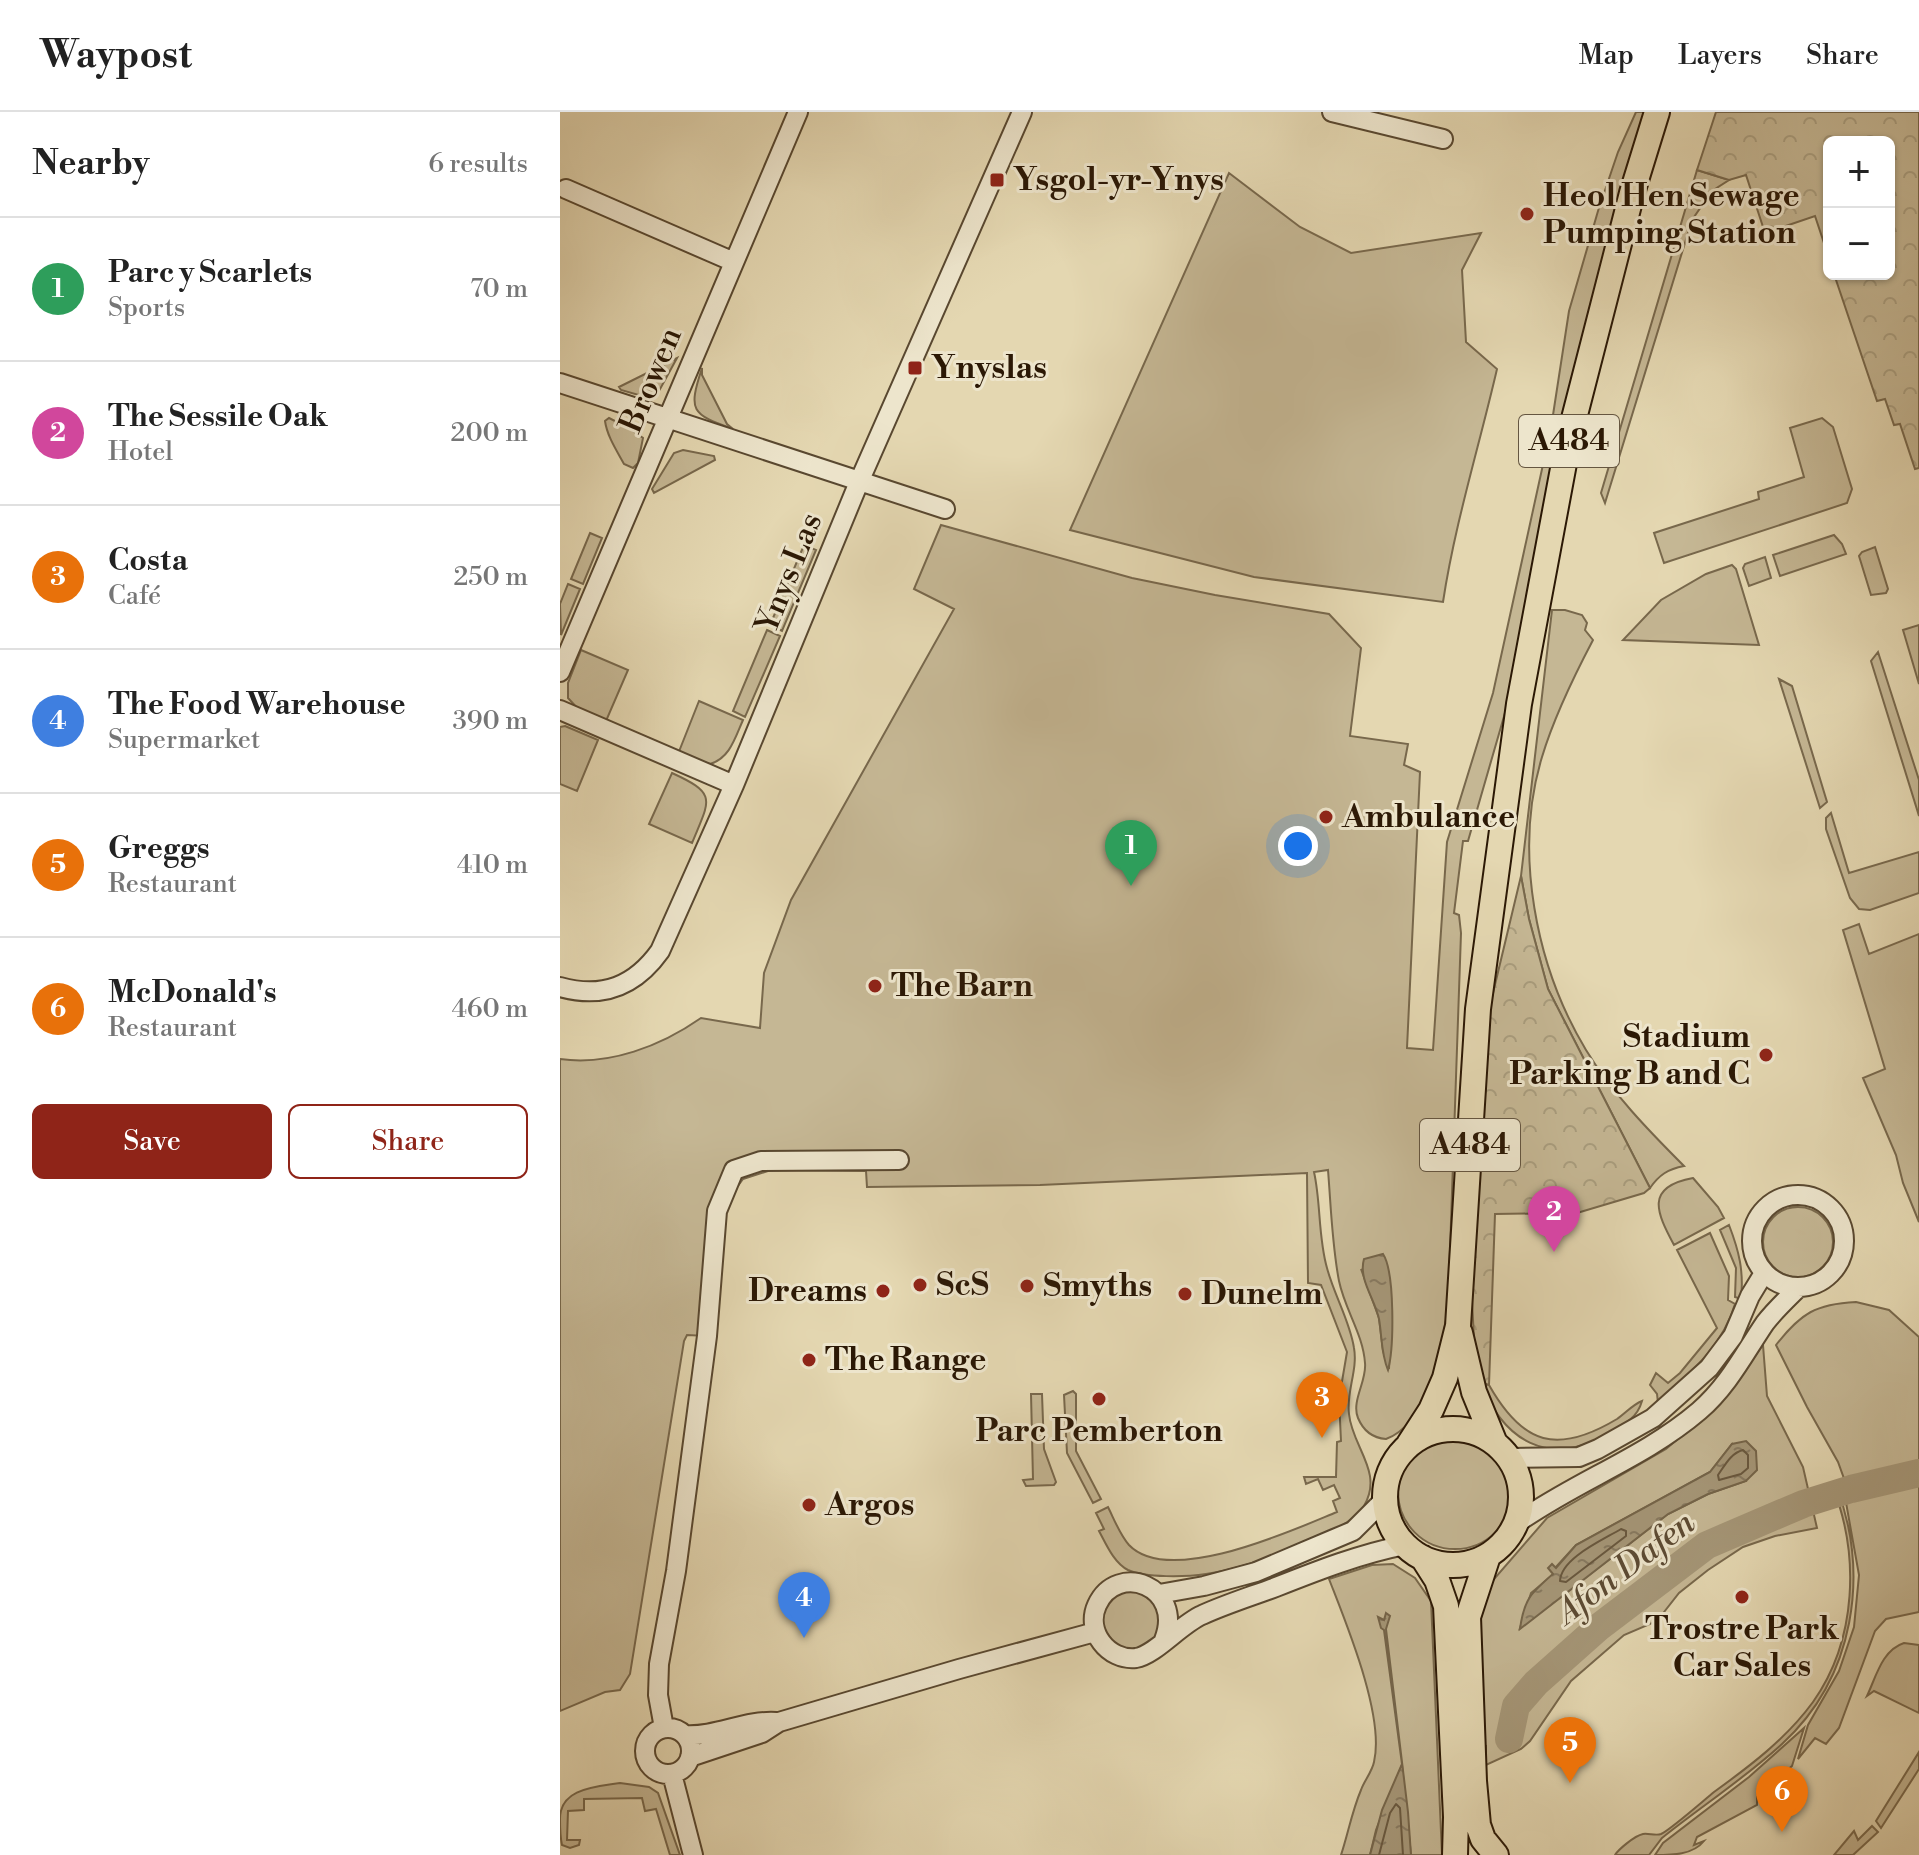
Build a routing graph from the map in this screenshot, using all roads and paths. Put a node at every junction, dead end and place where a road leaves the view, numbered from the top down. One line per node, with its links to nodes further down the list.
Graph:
1 (798, 112): 7 (street, Browen)
2 (1022, 112): 10 (street, Ynys Las)
3 (1332, 112): 5 (street)
4 (1657, 112): 19 (main road, A484)
5 (1443, 139)
6 (566, 189): 7 (street)
7 (734, 262): 9 (street, Browen)
8 (560, 383): 9 (street)
9 (668, 418): 10 (street); 12 (street, Browen)
10 (859, 482): 11 (street); 14 (street, Ynys Las)
11 (945, 509)
12 (560, 672)
13 (560, 710): 14 (street)
14 (734, 785): 15 (street, Ynys Las)
15 (560, 987)
16 (899, 1160): 30 (street)
17 (1764, 1273): 18 (street); 18 (street); 21 (street)
18 (1799, 1287): 23 (street)
19 (1458, 1326): 20 (main road, A484); 21 (main road, A484)
20 (1409, 1444): 21 (main road); 22 (main road)
21 (1502, 1450): 23 (main road)
22 (1384, 1500): 24 (main road); 26 (street)
23 (1517, 1523): 25 (main road)
24 (1414, 1552): 25 (main road); 28 (street); 35 (main road)
25 (1488, 1556): 36 (main road)
26 (1159, 1594): 27 (street); 28 (street)
27 (1095, 1632): 28 (street); 29 (street)
28 (1164, 1640)
29 (779, 1722): 31 (street); 32 (street)
30 (664, 1728): 31 (street); 33 (street)
31 (685, 1735): 32 (street)
32 (690, 1757): 33 (street)
33 (672, 1774): 34 (street)
34 (693, 1855)
35 (1455, 1855)
36 (1496, 1855)

